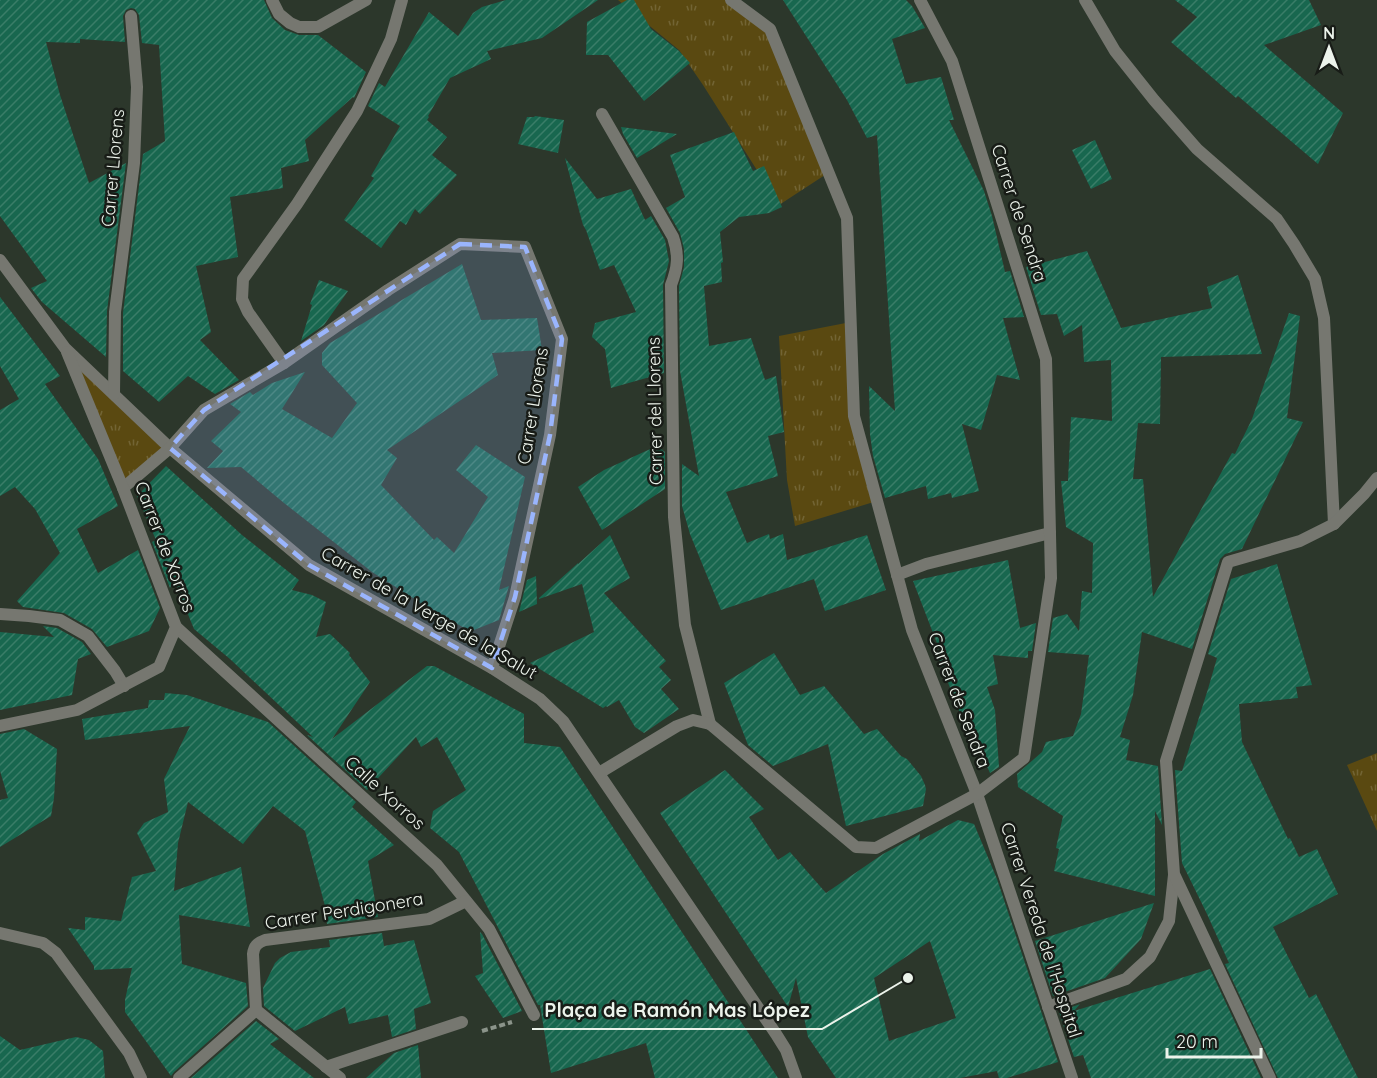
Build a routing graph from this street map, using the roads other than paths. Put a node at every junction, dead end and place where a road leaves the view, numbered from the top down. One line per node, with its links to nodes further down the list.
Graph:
1 (272, 0): 2 (street)
2 (366, 0)
3 (402, 0): 11 (street)
4 (731, 0): 18 (street, Carrer de Sendra)
5 (920, 0): 17 (street, Carrer de Sendra)
6 (1085, 0): 16 (street)
7 (131, 16): 12 (street, Carrer Llorens)
8 (602, 114): 23 (street, Carrer del Llorens)
9 (0, 260): 10 (street)
10 (65, 348): 12 (street, Carrer de la Verge de la Salut); 15 (street, Carrer de Xorros)
11 (284, 363): 13 (street, Carrer Llorens); 21 (street, Carrer Llorens)
12 (114, 394): 13 (street, Carrer de la Verge de la Salut)
13 (170, 448): 15 (street, Carrer Llorens); 21 (street, Carrer de la Verge de la Salut)
14 (1377, 478): 16 (street)
15 (123, 488): 20 (street, Carrer de Xorros)
16 (1334, 524): 27 (street)
17 (1050, 532): 18 (street); 26 (street, Carrer de Sendra)
18 (897, 575): 26 (street, Carrer de Sendra)
19 (0, 614): 22 (street)
20 (176, 627): 22 (street, Carrer de Xorros); 28 (street, Calle Xorros)
21 (492, 668): 25 (street, Carrer de la Verge de la Salut)
22 (124, 686): 24 (street, Carrer de Xorros)
23 (710, 724): 25 (street); 26 (street)
24 (0, 726)
25 (599, 773): 38 (street, Carrer de la Verge de la Salut)
26 (977, 794): 30 (street, Carrer Vereda de l'Hospital)
27 (1174, 874): 30 (street); 40 (street)
28 (466, 901): 31 (street, Carrer Perdigonera); 32 (street, Calle Xorros)
29 (0, 933): 35 (street)
30 (1048, 1007): 39 (street, Carrer Vereda de l'Hospital)
31 (256, 1010): 34 (street); 36 (street)
32 (534, 1015)
33 (462, 1022): 34 (street)
34 (326, 1067): 37 (street)
35 (141, 1078)
36 (179, 1078)
37 (340, 1078)
38 (795, 1078)
39 (1072, 1078)
40 (1270, 1078)

